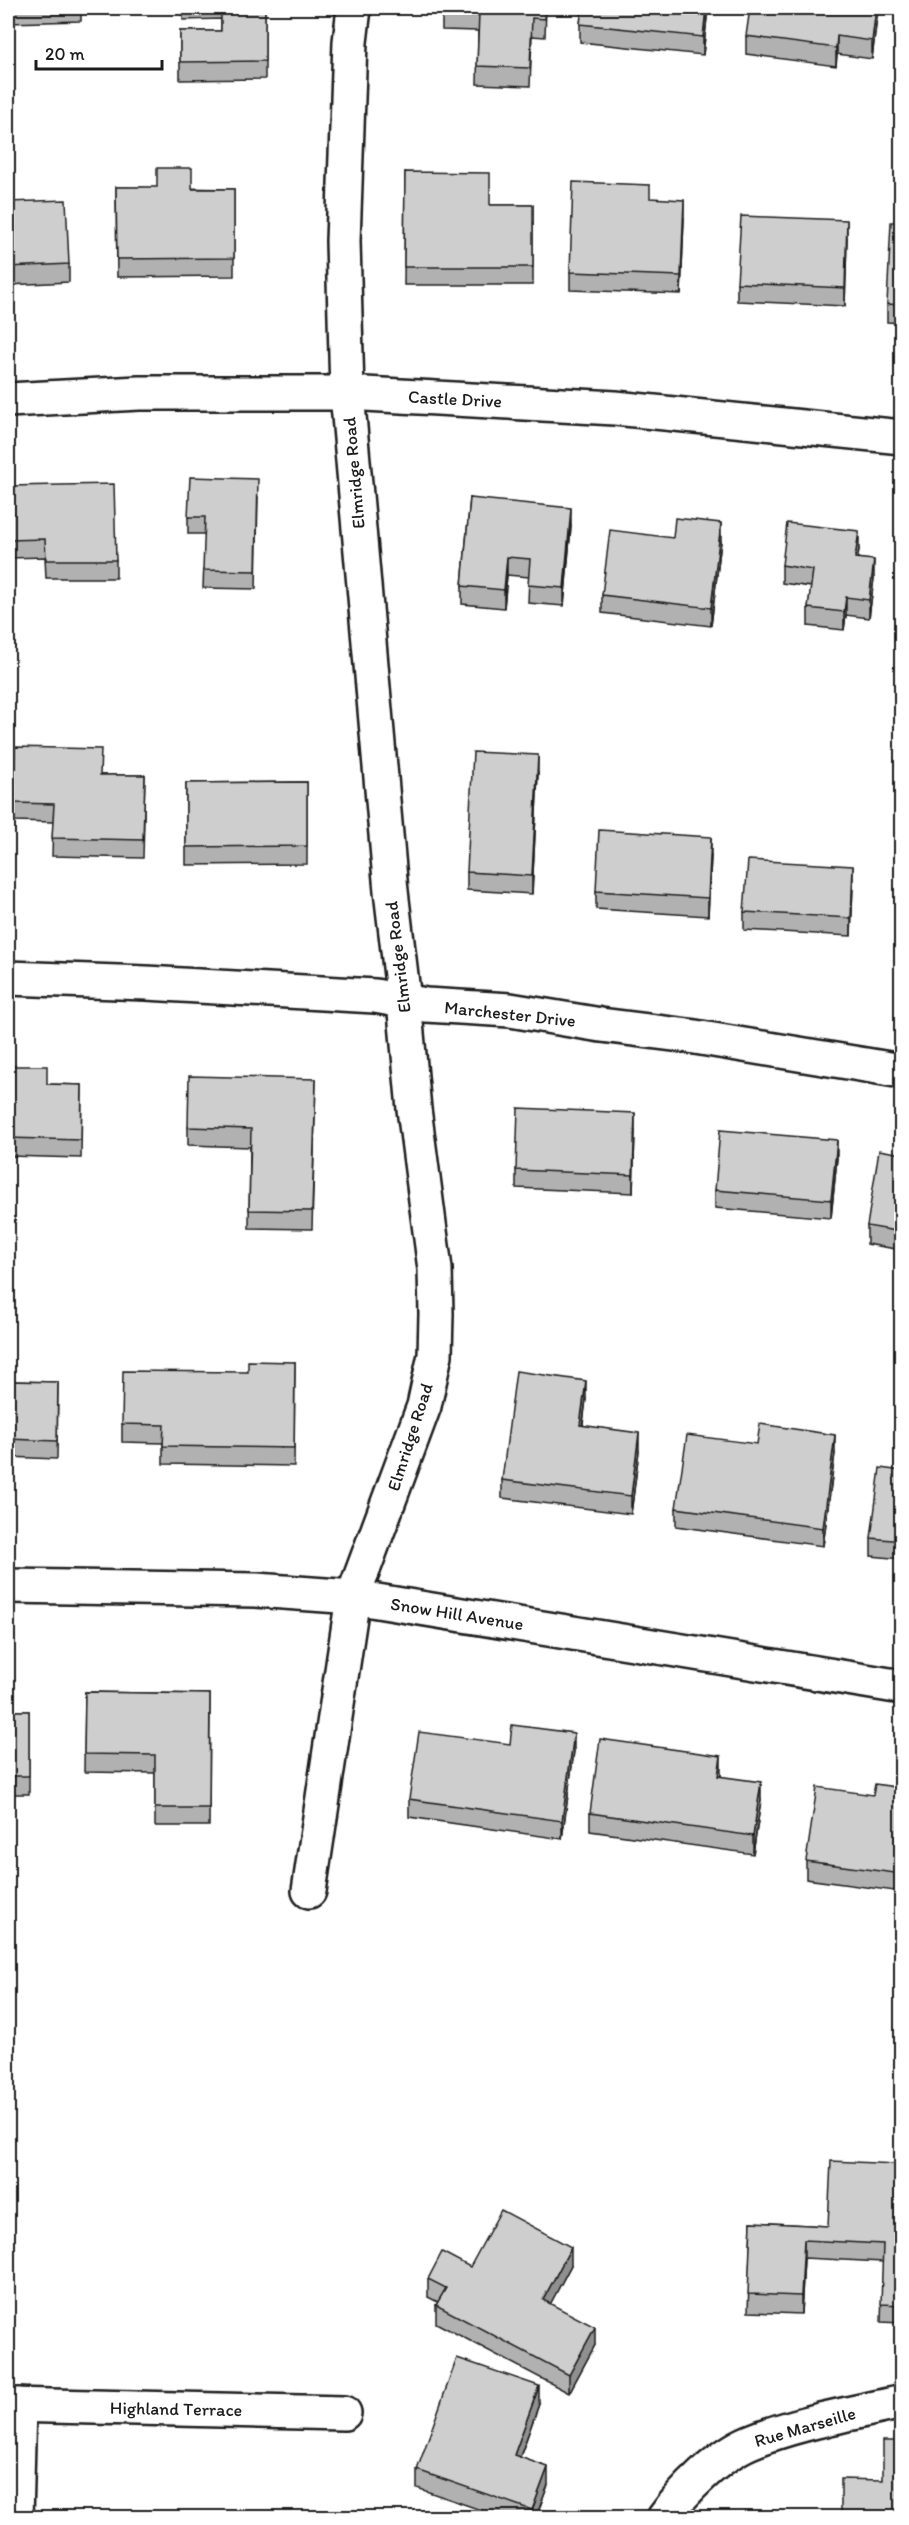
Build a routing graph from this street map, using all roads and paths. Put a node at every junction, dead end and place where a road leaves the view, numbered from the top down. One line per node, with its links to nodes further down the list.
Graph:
1 (354, 8): 2 (street, Elmridge Road)
2 (347, 393): 3 (street, Castle Drive); 4 (street, Castle Drive); 6 (street, Elmridge Road)
3 (8, 400)
4 (902, 437)
5 (8, 978): 6 (street, Marchester Drive)
6 (404, 1001): 7 (street, Marchester Drive); 9 (street, Elmridge Road)
7 (902, 1071)
8 (8, 1586): 9 (street, Snow Hill Avenue)
9 (353, 1597): 10 (street, Snow Hill Avenue); 11 (street, Elmridge Road)
10 (902, 1687)
11 (309, 1891)
12 (902, 2402): 16 (street, Rue Marseille)
13 (13, 2405): 14 (street, Highland Terrace); 15 (street)
14 (344, 2413)
15 (16, 2517)
16 (664, 2517)

